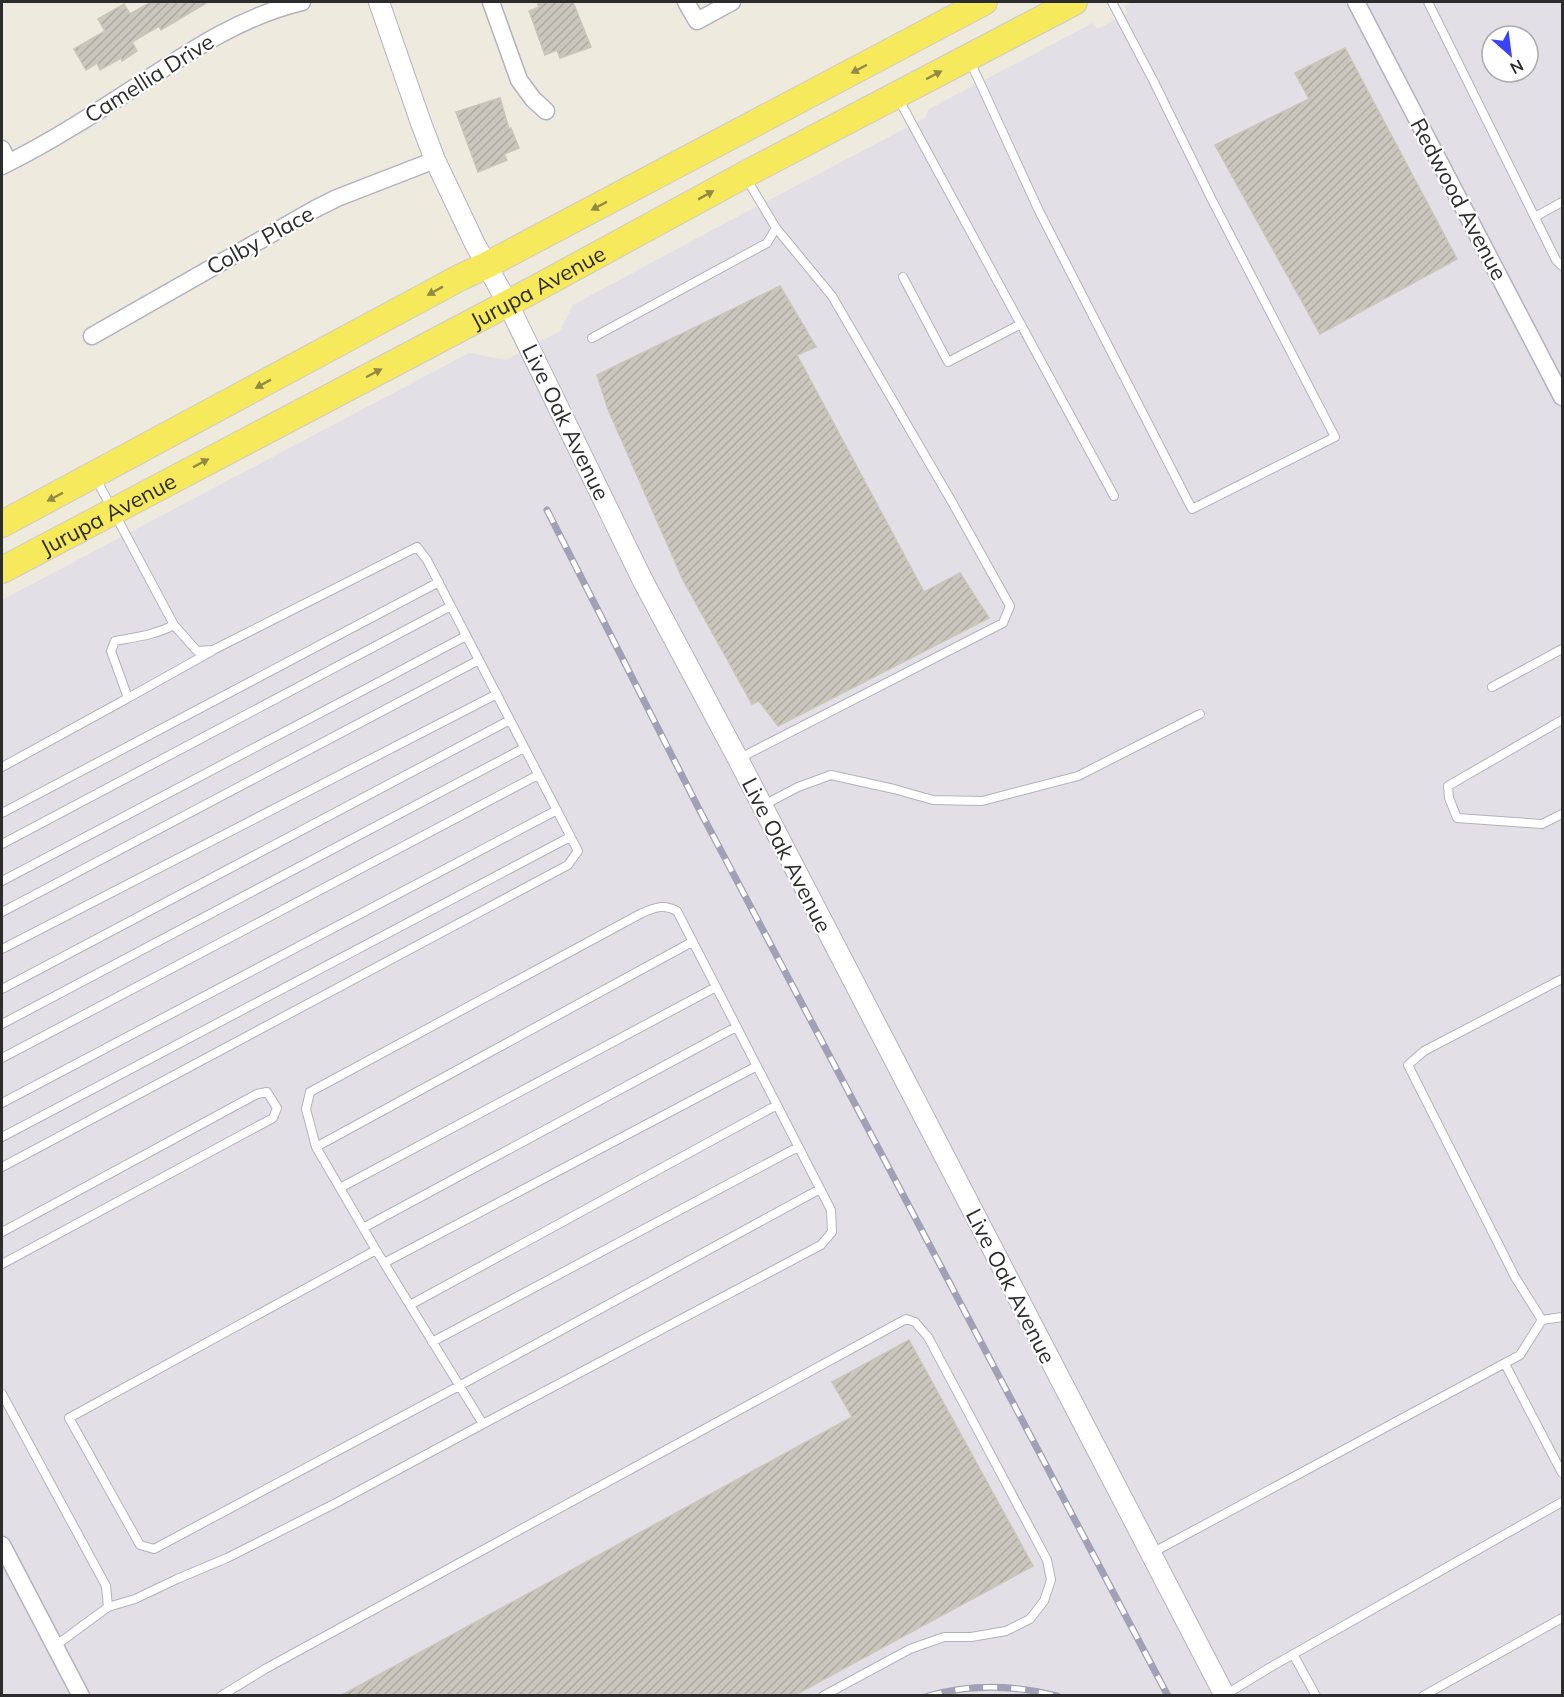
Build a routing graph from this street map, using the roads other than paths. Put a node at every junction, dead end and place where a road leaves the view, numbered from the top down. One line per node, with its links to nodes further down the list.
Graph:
1 (302, 2): 14 (street, Camellia Drive)
2 (379, 2): 15 (street, Live Oak Avenue)
3 (491, 2): 13 (street)
4 (686, 2): 5 (street)
5 (732, 2)
6 (984, 2): 20 (main road, Jurupa Avenue, one-way to 20)
7 (1074, 2): 11 (main road, Jurupa Avenue)
8 (1112, 2): 11 (lane)
9 (1356, 2): 27 (street, Redwood Avenue)
10 (1428, 2): 18 (lane)
11 (968, 57): 12 (main road, Jurupa Avenue, one-way to 11)
12 (896, 95): 16 (main road, Jurupa Avenue); 24 (lane)
13 (546, 111)
14 (4, 159)
15 (435, 160): 20 (street, Live Oak Avenue); 25 (street, Colby Place)
16 (744, 175): 19 (lane); 23 (main road, Jurupa Avenue, one-way to 16)
17 (1563, 202): 18 (lane)
18 (1535, 217): 21 (lane)
19 (776, 228): 26 (lane); 47 (lane)
20 (487, 265): 23 (street, Live Oak Avenue); 28 (main road, Jurupa Avenue, one-way to 28)
21 (1563, 266)
22 (903, 277): 24 (lane)
23 (507, 302): 30 (main road, Jurupa Avenue, one-way to 23); 47 (street, Live Oak Avenue)
24 (1019, 325): 29 (lane)
25 (92, 336)
26 (592, 338)
27 (1562, 394)
28 (94, 476): 30 (lane); 31 (main road, Jurupa Avenue, one-way to 31)
29 (1114, 496)
30 (112, 510): 32 (main road, Jurupa Avenue); 35 (lane)
31 (2, 524)
32 (2, 570)
33 (438, 582): 34 (lane); 38 (lane); 52 (lane)
34 (451, 606): 36 (lane); 55 (lane)
35 (174, 625): 38 (lane); 42 (lane)
36 (466, 636): 39 (lane); 56 (lane)
37 (1563, 649): 40 (lane)
38 (213, 650): 42 (lane)
39 (479, 660): 41 (lane); 57 (lane)
40 (1492, 687)
41 (497, 694): 44 (lane); 59 (lane)
42 (128, 698): 48 (lane)
43 (1200, 714): 50 (lane)
44 (510, 720): 46 (lane); 62 (lane)
45 (1563, 720): 53 (lane)
46 (524, 748): 49 (lane); 63 (lane)
47 (738, 759): 50 (street, Live Oak Avenue)
48 (2, 767)
49 (538, 775): 51 (lane); 65 (lane)
50 (761, 806): 91 (street, Live Oak Avenue)
51 (556, 810): 54 (lane); 67 (lane)
52 (2, 813)
53 (1563, 814)
54 (570, 837): 69 (lane); 72 (lane)
55 (2, 844)
56 (2, 881)
57 (2, 912)
58 (692, 942): 61 (lane); 70 (lane); 70 (lane)
59 (2, 949)
60 (1563, 979): 82 (lane)
61 (716, 987): 64 (lane); 73 (lane)
62 (2, 989)
63 (2, 1024)
64 (736, 1028): 66 (lane); 75 (lane)
65 (2, 1058)
66 (756, 1066): 68 (lane); 78 (lane)
67 (2, 1103)
68 (777, 1105): 71 (lane); 80 (lane)
69 (2, 1137)
70 (316, 1147): 73 (lane)
71 (798, 1147): 74 (lane); 83 (lane)
72 (2, 1167)
73 (340, 1188): 75 (lane)
74 (820, 1189): 85 (lane); 87 (lane)
75 (363, 1228): 77 (lane)
76 (2, 1232): 79 (lane)
77 (376, 1250): 78 (lane); 85 (lane)
78 (384, 1263): 80 (lane)
79 (2, 1264)
80 (410, 1305): 83 (lane)
81 (1563, 1317): 82 (lane)
82 (1542, 1320): 84 (lane)
83 (432, 1342): 85 (lane)
84 (1505, 1364): 88 (lane); 91 (lane)
85 (459, 1386): 87 (lane)
86 (2, 1394): 92 (lane)
87 (483, 1424): 92 (lane)
88 (1563, 1473)
89 (1563, 1502): 95 (lane)
90 (2, 1545): 94 (street)
91 (1150, 1554): 99 (street, Live Oak Avenue)
92 (108, 1608): 94 (lane)
93 (1563, 1618): 101 (lane)
94 (55, 1646): 96 (street)
95 (1293, 1654): 99 (lane); 100 (lane)
96 (81, 1695)
97 (221, 1695): 98 (lane)
98 (823, 1695)
99 (1225, 1695)
100 (1316, 1695)
101 (1423, 1695)

